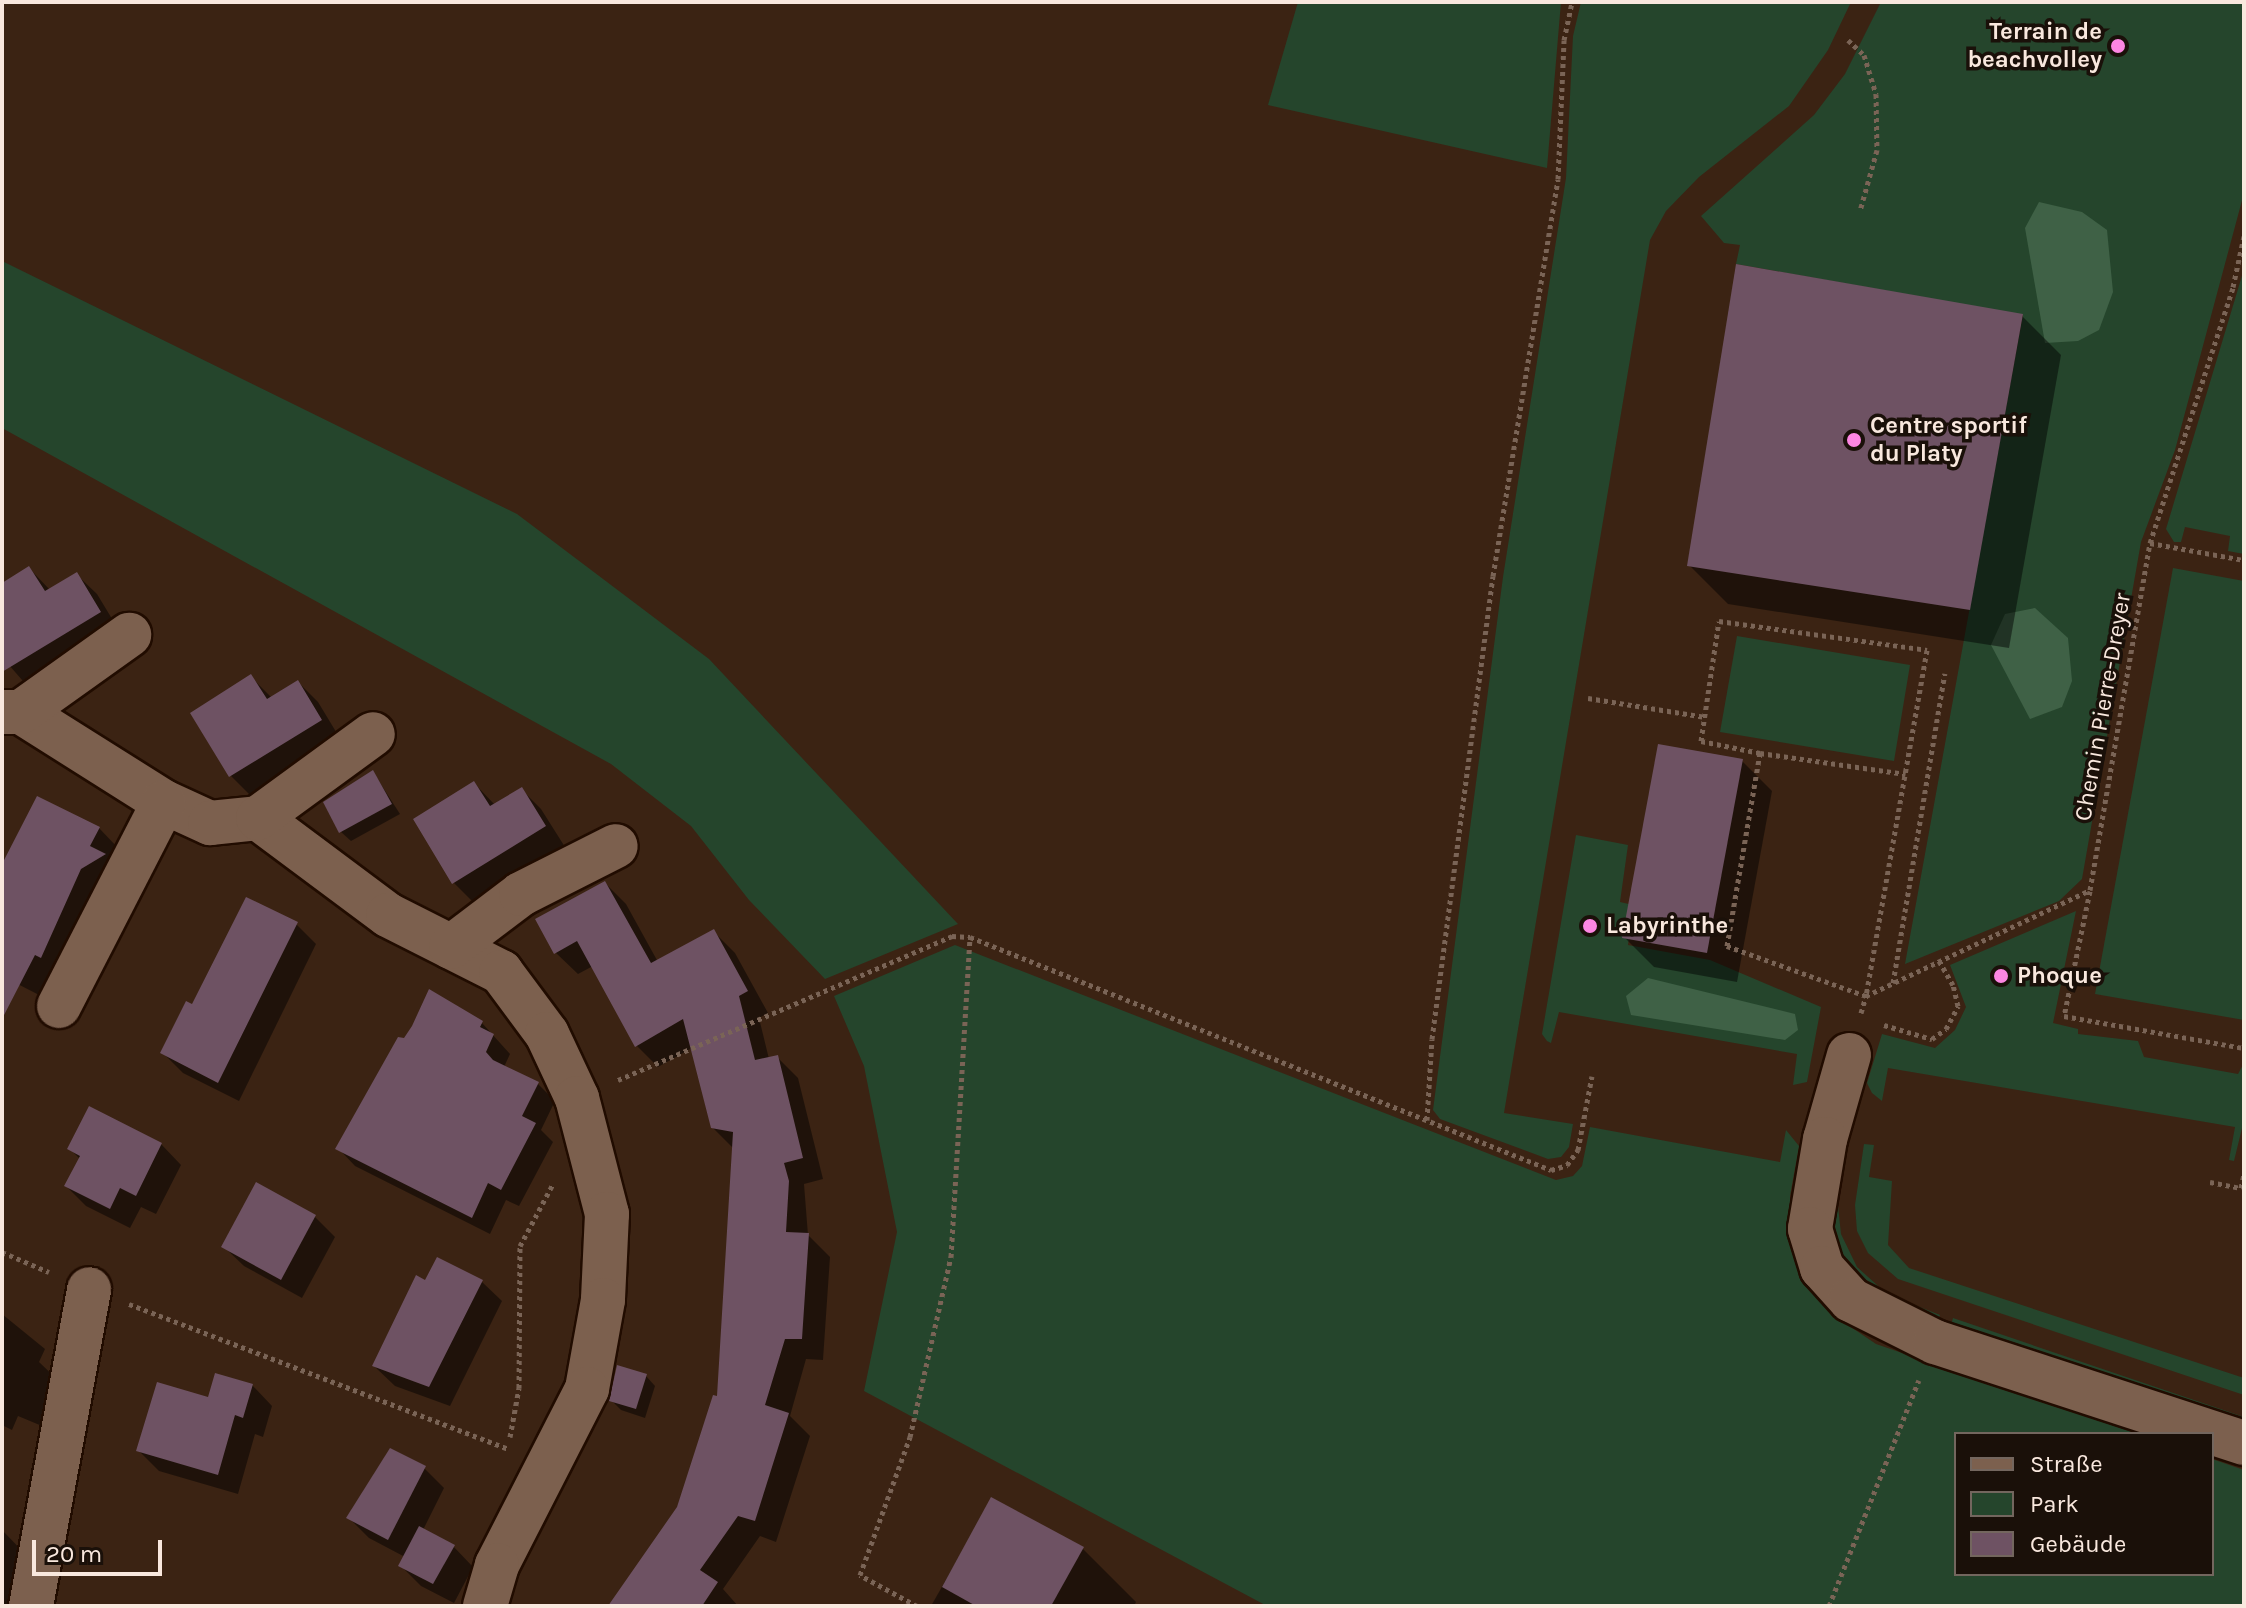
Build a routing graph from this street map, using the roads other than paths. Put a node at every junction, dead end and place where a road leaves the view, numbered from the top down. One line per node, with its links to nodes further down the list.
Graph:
1 (129, 635): 2 (street)
2 (12, 712): 4 (street)
3 (373, 734): 5 (street)
4 (164, 802): 5 (street); 8 (street)
5 (258, 818): 7 (street)
6 (616, 846): 7 (street)
7 (451, 947): 15 (street)
8 (59, 1006)
9 (1854, 1036): 11 (street)
10 (89, 1289): 14 (street)
11 (2210, 1432)
12 (2214, 1433): 13 (street)
13 (2244, 1443)
14 (31, 1606)
15 (485, 1606)

